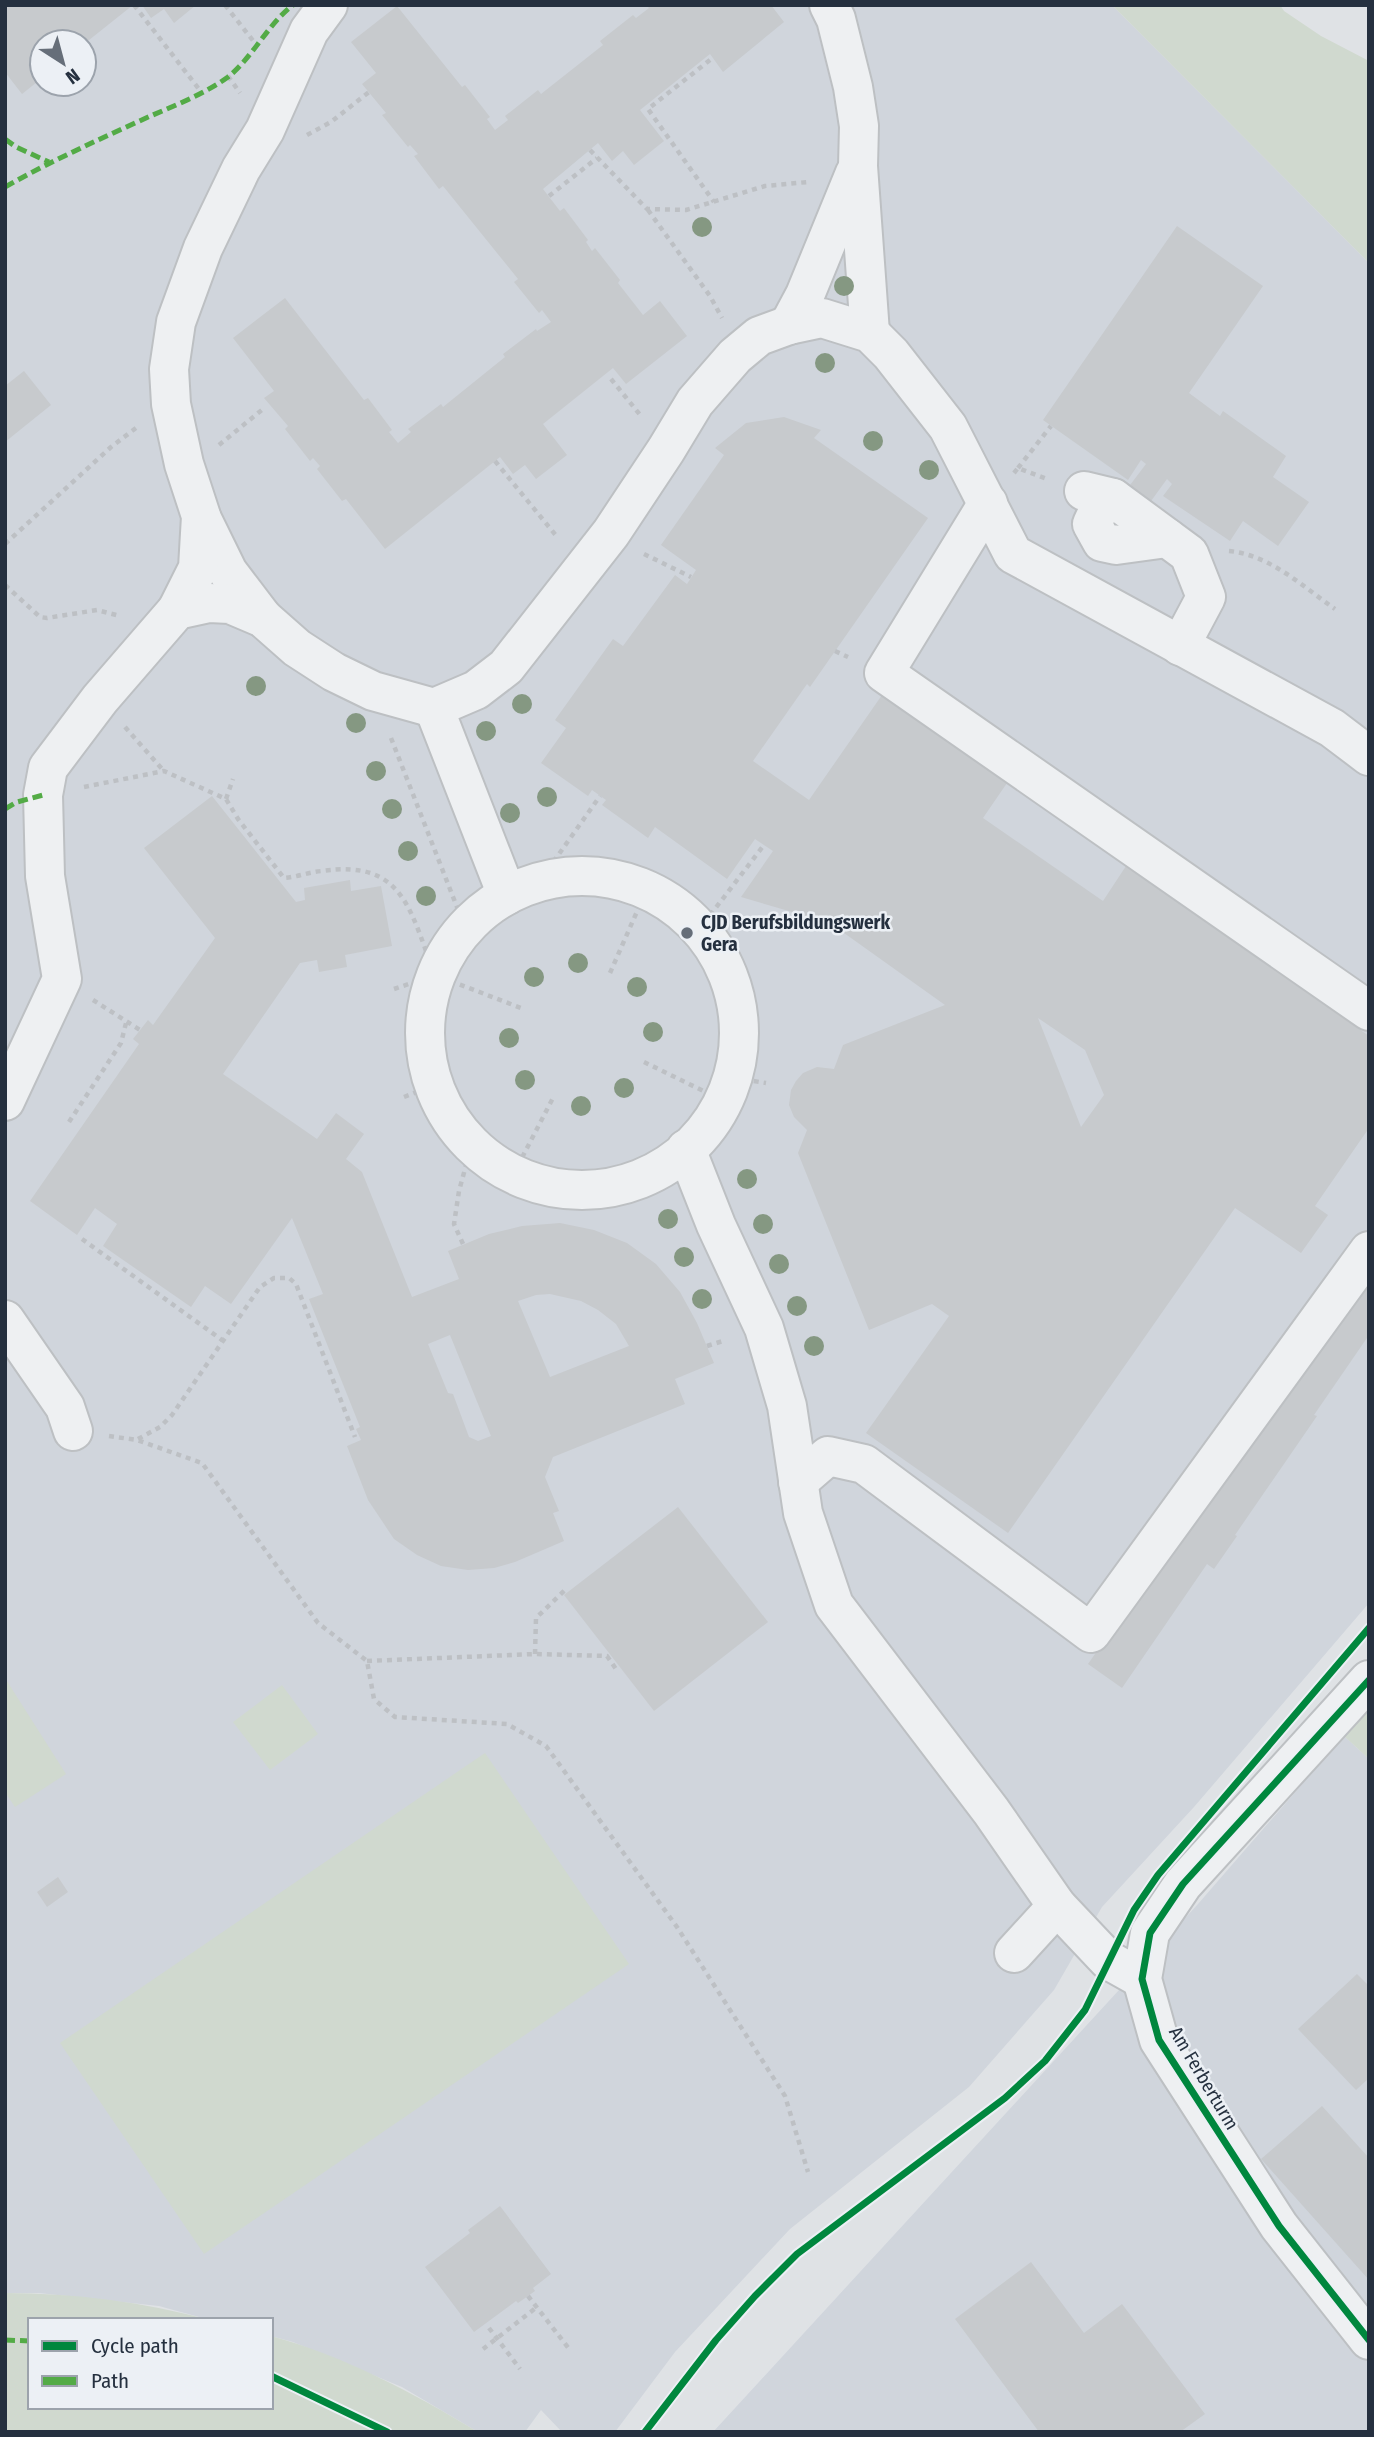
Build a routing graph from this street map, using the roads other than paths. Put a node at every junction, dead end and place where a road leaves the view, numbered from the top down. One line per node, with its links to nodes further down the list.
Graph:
1 (328, 5): 8 (street)
2 (829, 5): 3 (street)
3 (854, 175): 4 (street); 5 (street)
4 (789, 325): 5 (street); 14 (street)
5 (870, 333): 7 (street)
6 (1099, 495): 13 (street)
7 (988, 503): 9 (street); 10 (street)
8 (201, 516): 11 (street); 12 (street)
9 (1013, 554): 10 (street); 13 (street)
10 (951, 565): 17 (street)
11 (263, 618): 12 (street); 14 (street)
12 (165, 624): 18 (street)
13 (1180, 646): 15 (street)
14 (434, 708): 16 (street)
15 (1369, 756)
16 (522, 889): 19 (street); 19 (street)
17 (1369, 1011)
18 (5, 1101)
19 (686, 1149): 23 (street)
20 (1369, 1251): 23 (street)
21 (5, 1320): 22 (street)
22 (73, 1431)
23 (798, 1482): 25 (street)
24 (1369, 1680): 27 (street, Am Ferberturm)
25 (1057, 1906): 26 (street); 27 (street)
26 (1013, 1953)
27 (1142, 1979): 28 (street, Am Ferberturm)
28 (1369, 2340)

